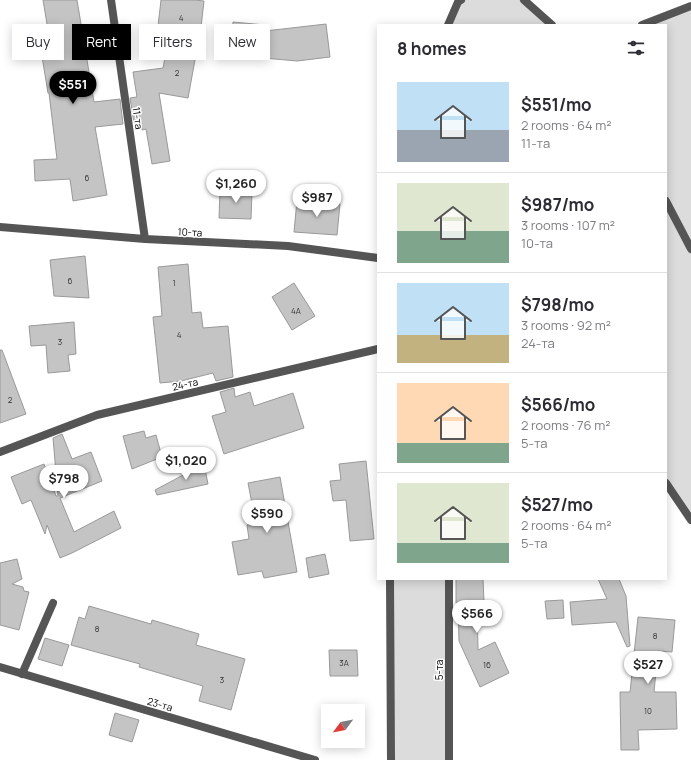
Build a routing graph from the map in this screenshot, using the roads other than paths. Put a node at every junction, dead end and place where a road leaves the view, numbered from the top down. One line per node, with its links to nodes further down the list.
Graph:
1 (111, 0): 10 (street, 11-та)
2 (461, 0): 5 (street)
3 (524, 0): 6 (street)
4 (691, 6): 7 (street)
5 (448, 24)
6 (551, 24)
7 (645, 24)
8 (667, 203): 11 (street)
9 (0, 227): 10 (street, 10-та)
10 (145, 240): 12 (street, 10-та)
11 (691, 249)
12 (377, 258)
13 (377, 349): 14 (street, 24-та)
14 (0, 452)
15 (667, 484): 16 (street)
16 (691, 520)
17 (390, 580): 23 (street)
18 (449, 580): 24 (street, 5-та)
19 (53, 603): 21 (street)
20 (0, 667): 21 (street, 23-та)
21 (22, 674): 22 (street, 23-та)
22 (314, 760)
23 (391, 760)
24 (449, 760)

